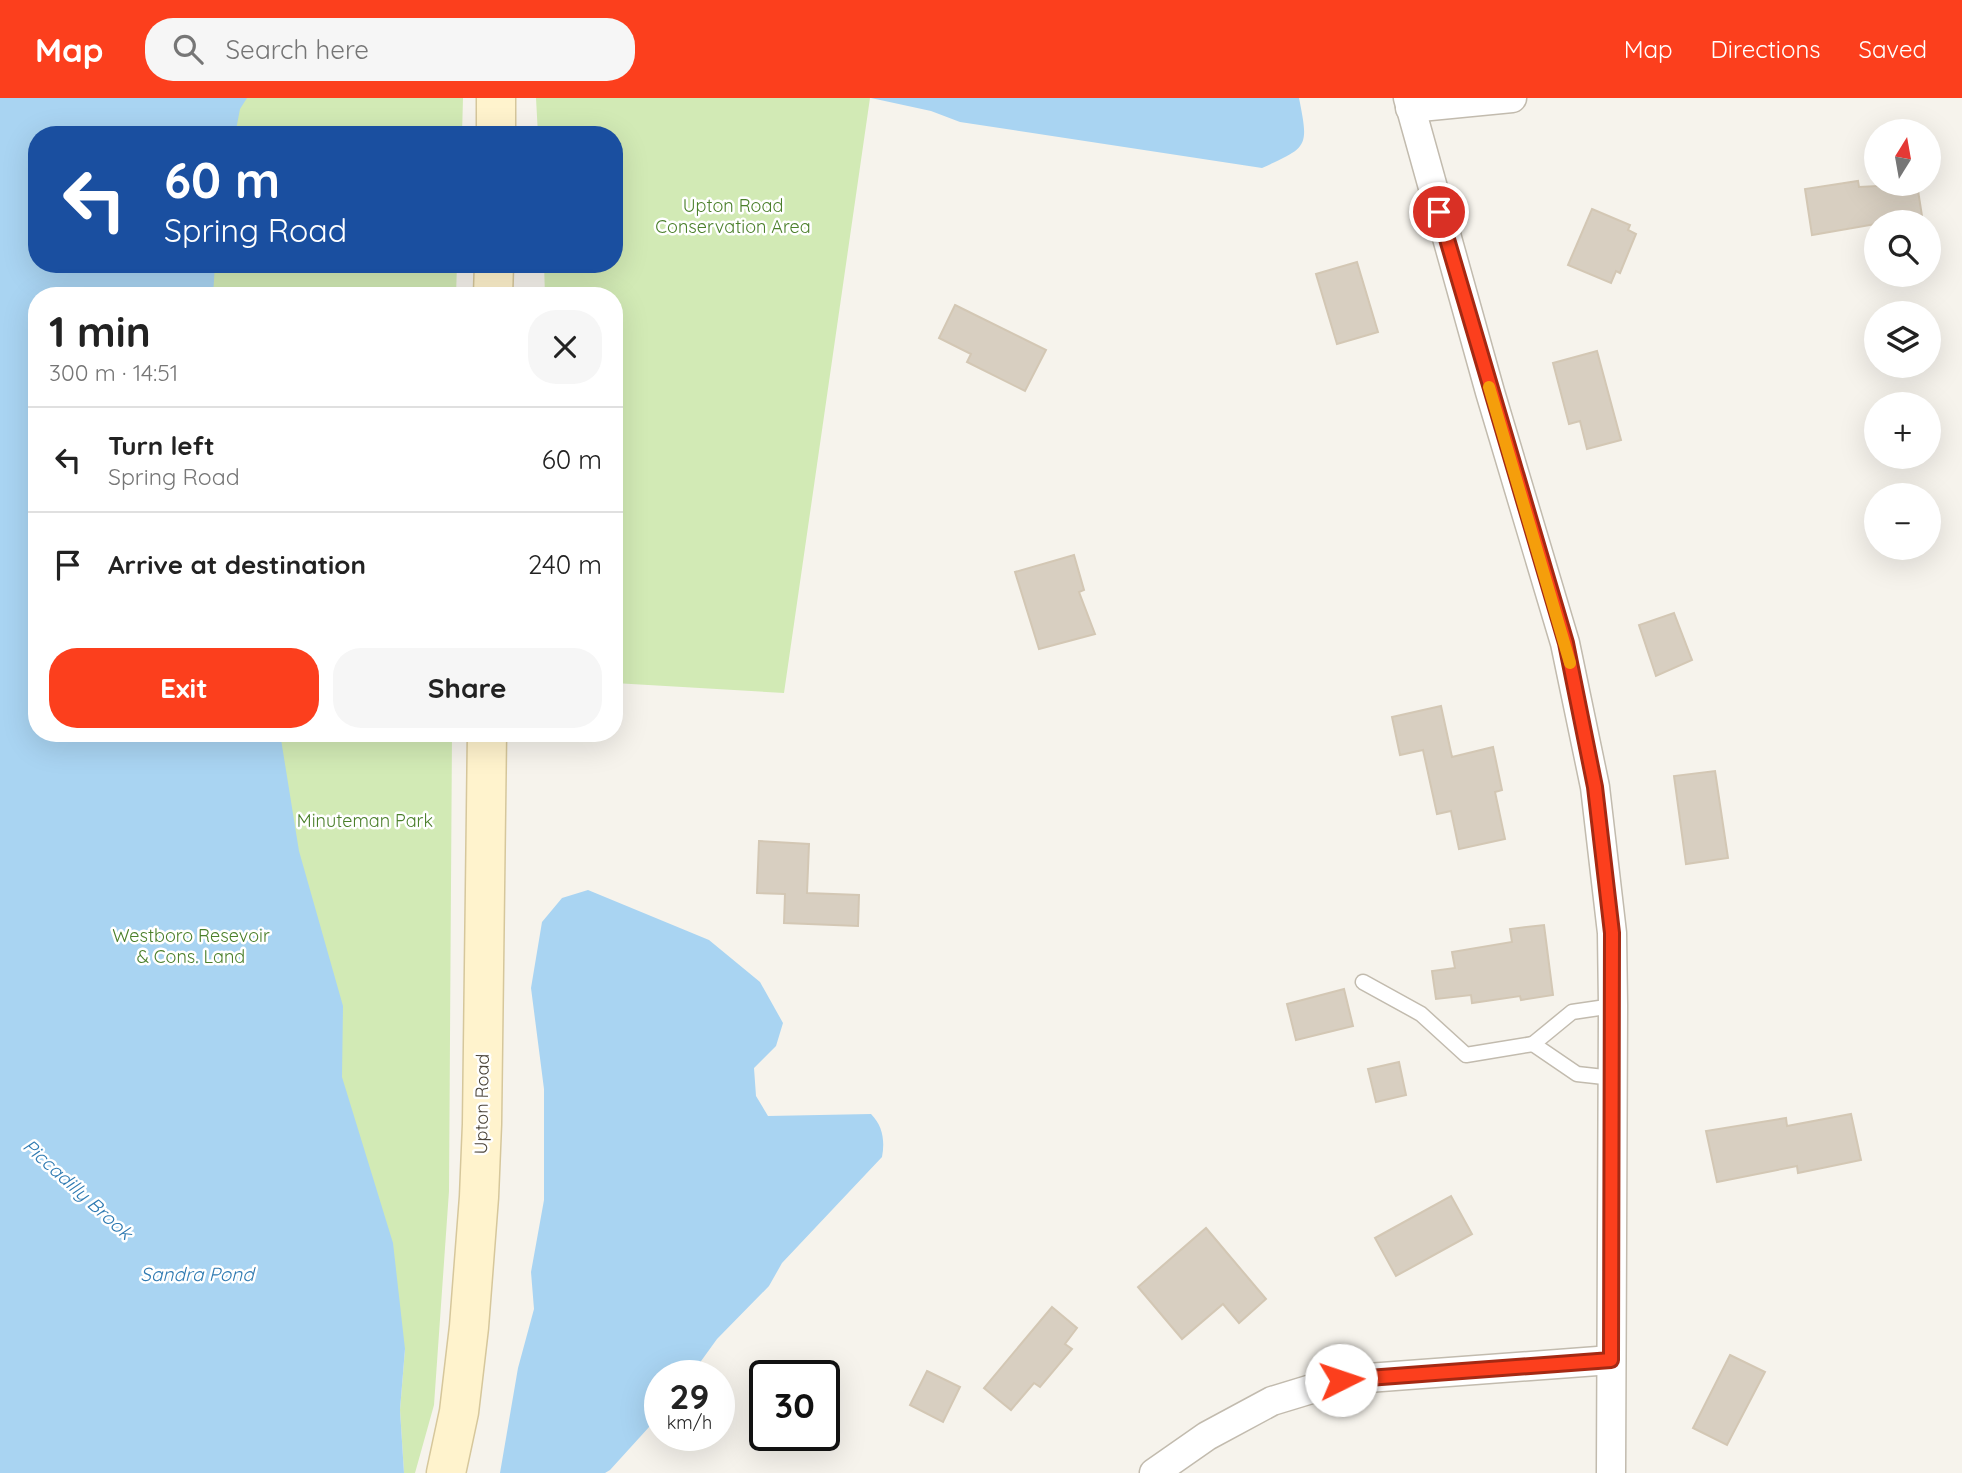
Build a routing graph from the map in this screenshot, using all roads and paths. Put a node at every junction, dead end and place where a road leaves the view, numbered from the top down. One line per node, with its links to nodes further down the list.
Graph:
1 (496, 98): 4 (main road)
2 (1512, 98): 3 (street)
3 (1409, 103): 7 (street)
4 (496, 126)
5 (487, 742): 11 (main road, Upton Road)
6 (1363, 982): 8 (lane)
7 (1613, 1006): 8 (lane); 9 (street)
8 (1533, 1044): 9 (lane)
9 (1613, 1078): 10 (street)
10 (1611, 1360): 12 (street); 13 (street)
11 (446, 1473)
12 (1154, 1473)
13 (1611, 1473)

